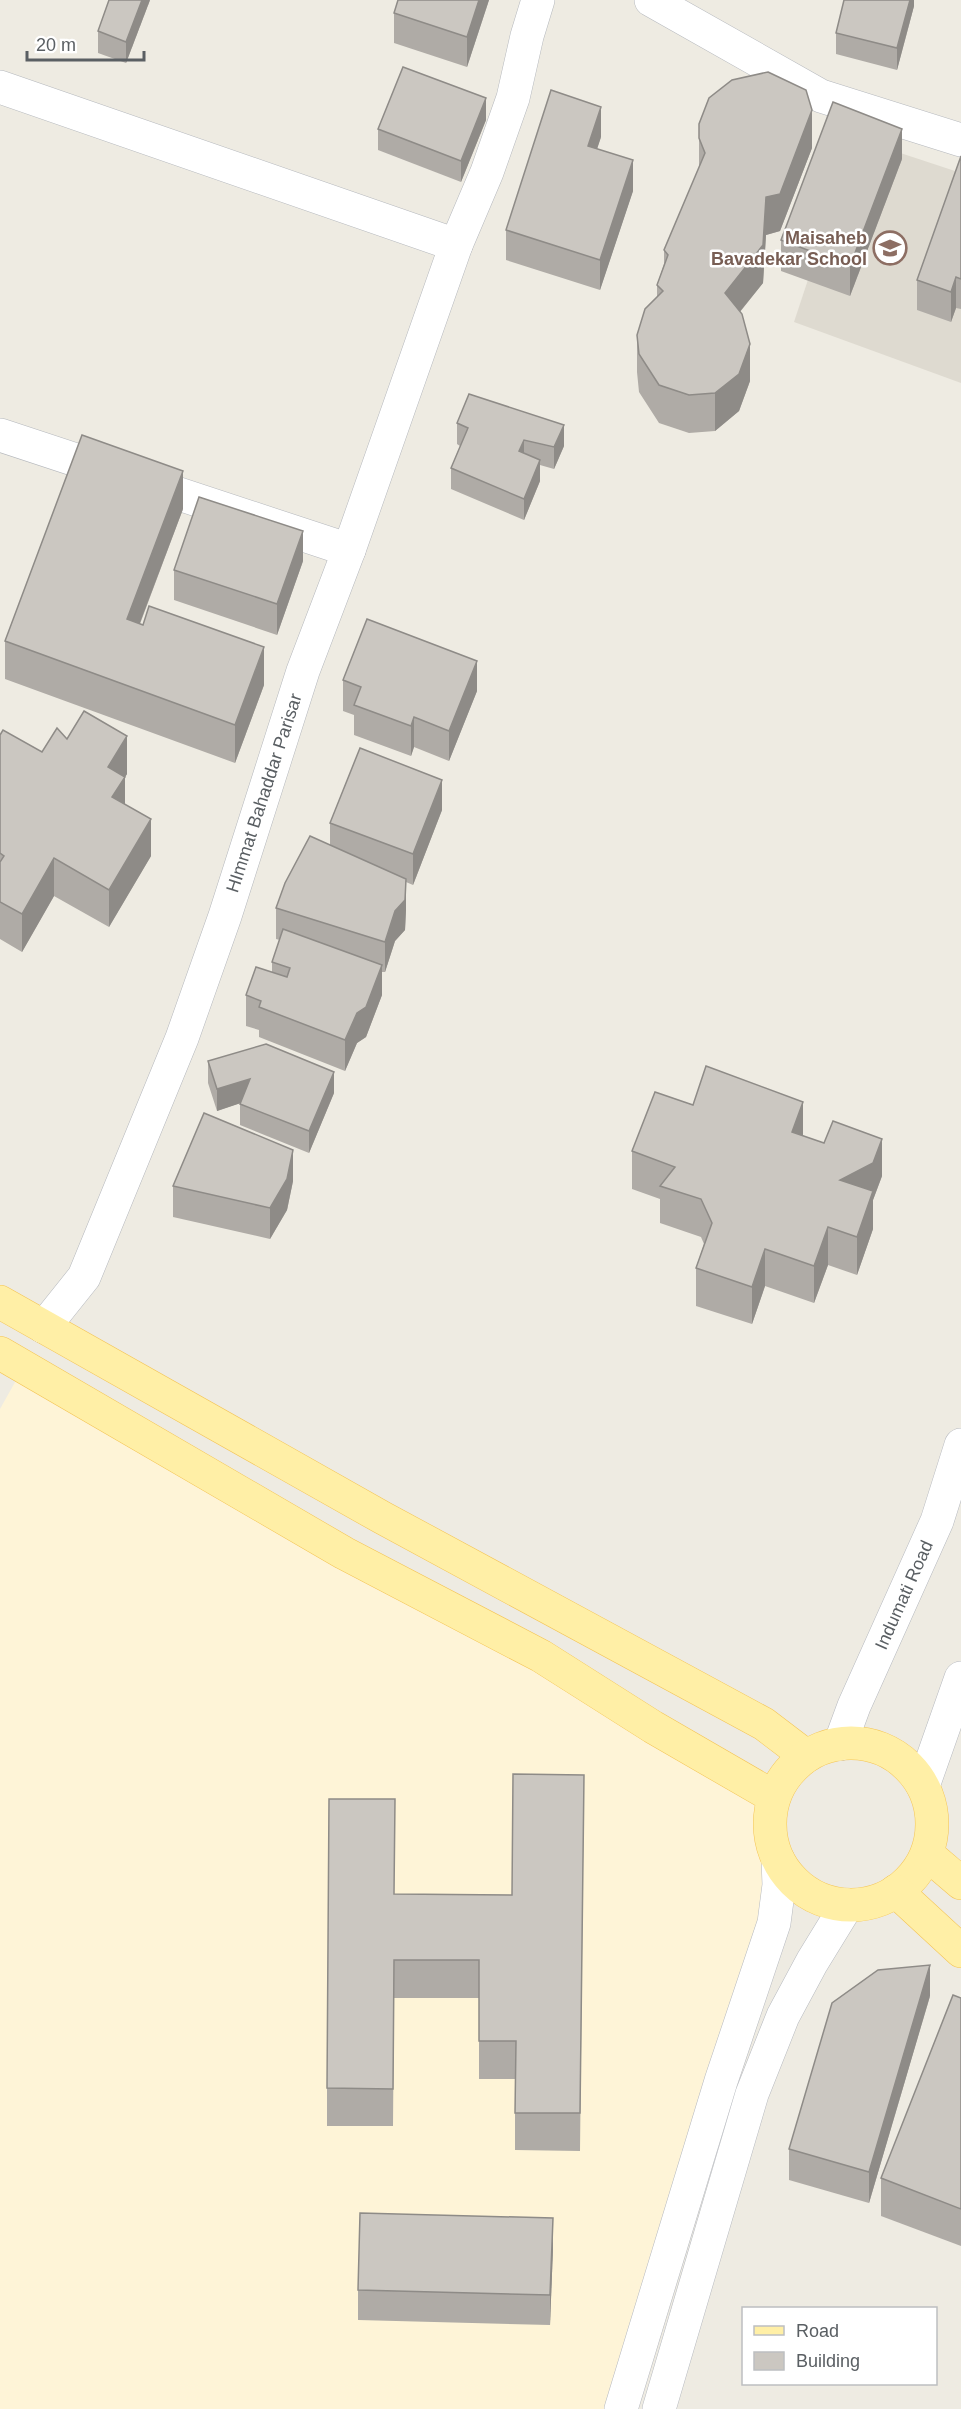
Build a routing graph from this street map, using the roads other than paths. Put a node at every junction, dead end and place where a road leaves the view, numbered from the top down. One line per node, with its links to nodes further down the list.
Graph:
1 (538, 0): 5 (street, HImmat Bahaddar Parisar)
2 (651, 0): 4 (street)
3 (0, 87): 5 (street)
4 (961, 140)
5 (456, 245): 7 (street, HImmat Bahaddar Parisar)
6 (0, 435): 7 (street)
7 (349, 550): 9 (street, HImmat Bahaddar Parisar)
8 (0, 1302): 9 (main road)
9 (44, 1327): 14 (main road)
10 (0, 1353): 16 (main road)
11 (961, 1445): 13 (street, Indumati Road)
12 (961, 1678): 15 (street)
13 (840, 1744): 14 (main road); 15 (main road)
14 (806, 1756): 16 (main road)
15 (923, 1786): 17 (main road)
16 (774, 1797): 18 (main road)
17 (927, 1854): 19 (main road); 20 (main road)
18 (778, 1860): 21 (main road); 23 (street)
19 (961, 1883)
20 (896, 1892): 21 (main road); 22 (main road)
21 (847, 1905): 24 (street)
22 (961, 1951)
23 (621, 2409)
24 (659, 2409)

